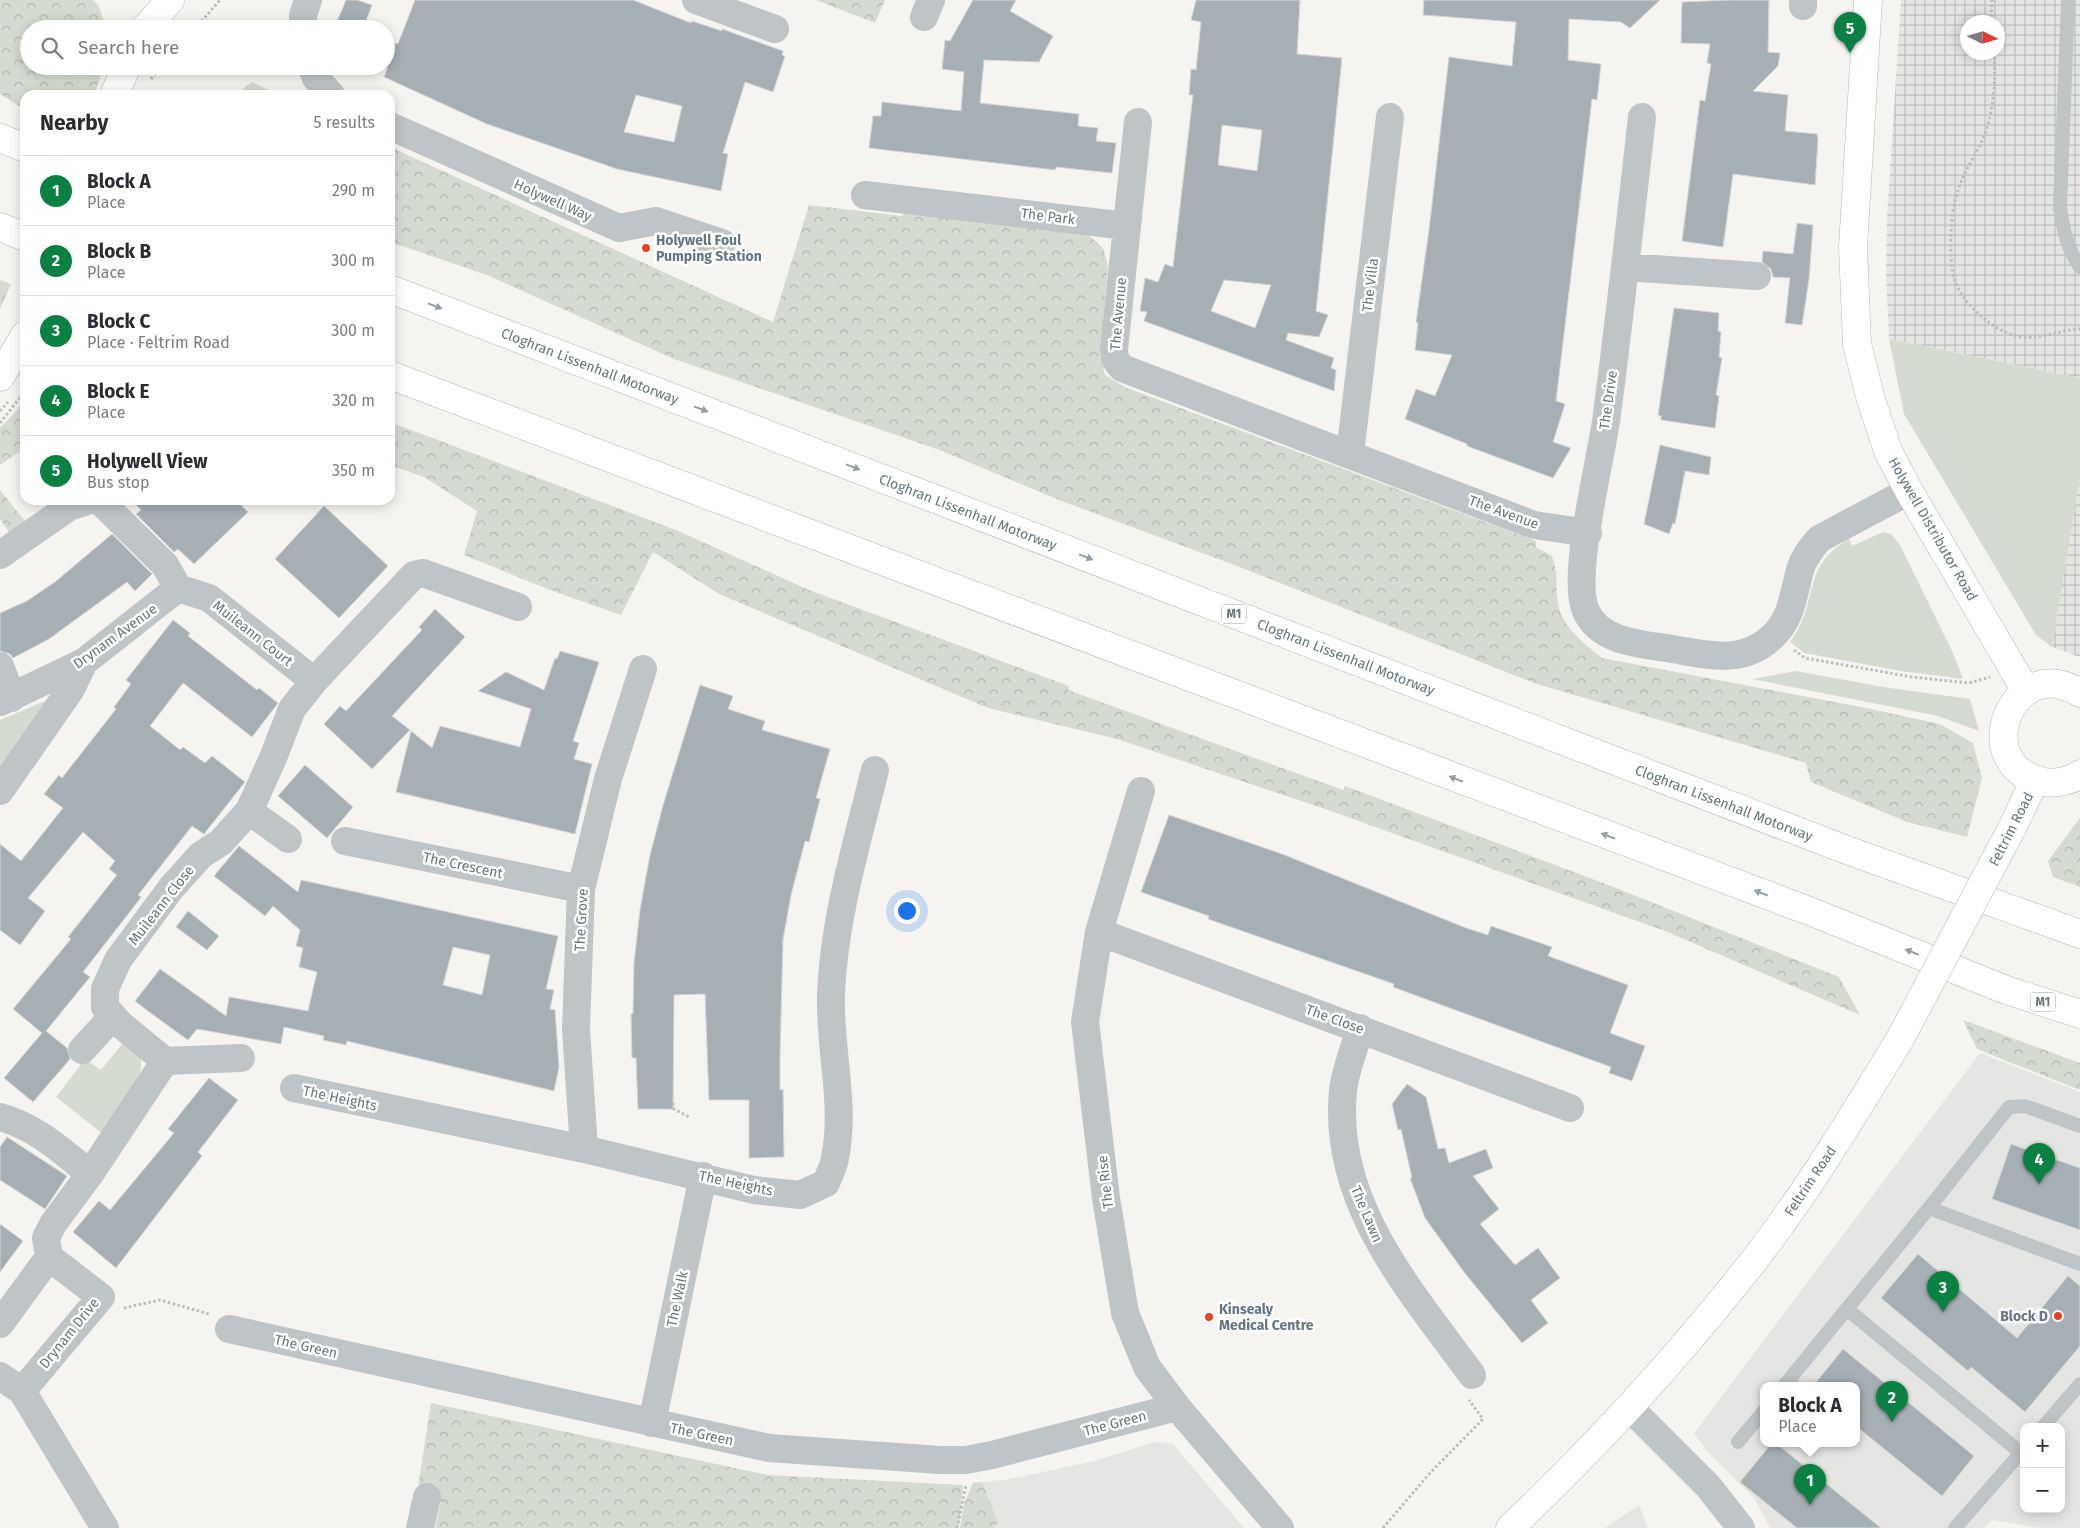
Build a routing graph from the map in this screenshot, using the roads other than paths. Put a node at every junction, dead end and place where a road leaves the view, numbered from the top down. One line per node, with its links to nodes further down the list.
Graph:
1 (170, 0): 6 (main road)
2 (308, 0): 7 (street)
3 (696, 0): 8 (street)
4 (1868, 0): 32 (main road, Holywell Distributor Road)
5 (2068, 0): 25 (lane)
6 (153, 20)
7 (303, 20)
8 (775, 29)
9 (123, 75): 11 (main road)
10 (315, 75): 12 (street)
11 (116, 90)
12 (327, 90)
13 (1390, 117): 31 (street, The Villa)
14 (1642, 117): 24 (street, The Drive)
15 (1138, 122): 20 (street)
16 (395, 128): 23 (street, Holywell Way)
17 (0, 138): 18 (main road)
18 (20, 146)
19 (865, 195): 20 (street, The Park)
20 (1127, 226): 31 (street, The Avenue)
21 (0, 227): 22 (main road)
22 (20, 235)
23 (722, 243)
24 (1625, 267): 26 (street); 35 (street, The Drive)
25 (2080, 267)
26 (1757, 276)
27 (395, 291): 56 (main road, Cloghran Lissenhall Motorway / M1, one-way to 56)
28 (20, 343): 29 (main road)
29 (0, 377)
30 (395, 377): 57 (main road, M1, one-way to 30)
31 (1350, 454): 35 (street, The Avenue)
32 (1909, 491): 35 (street); 43 (main road, Holywell Distributor Road)
33 (78, 505): 36 (street)
34 (104, 505): 37 (street)
35 (1588, 533)
36 (0, 555)
37 (171, 594): 39 (street, Drynam Avenue); 42 (street, Muileann Court)
38 (518, 607): 42 (street, Muileann Close)
39 (84, 662): 45 (street, Drynam Avenue); 50 (street)
40 (0, 666): 45 (street, Drynam Avenue)
41 (643, 669): 54 (street, The Grove)
42 (314, 681): 51 (street, Muileann Close)
43 (2026, 691): 44 (main road); 48 (main road)
44 (2080, 693)
45 (6, 700)
46 (875, 770): 69 (street, The Heights)
47 (2080, 774): 48 (main road)
48 (2035, 780): 81 (main road, Feltrim Road, bridge)
49 (1141, 790): 55 (street, The Rise)
50 (0, 791)
51 (249, 810): 52 (street); 58 (street, Muileann Close)
52 (288, 839)
53 (345, 841): 54 (street, The Crescent)
54 (581, 889): 67 (street, The Grove)
55 (1100, 932): 59 (street, The Close); 80 (street, The Rise)
56 (2080, 934)
57 (2080, 1014)
58 (113, 1016): 60 (street); 62 (street, Muileann Close)
59 (1360, 1028): 64 (street, The Close); 79 (street, The Lawn)
60 (82, 1050)
61 (241, 1058): 62 (street)
62 (165, 1061): 68 (street)
63 (294, 1088): 67 (street, The Heights)
64 (1570, 1108)
65 (0, 1117): 68 (street)
66 (2080, 1126): 70 (lane)
67 (584, 1149): 69 (street, The Heights)
68 (90, 1174): 71 (street)
69 (703, 1176): 83 (street, The Walk)
70 (1928, 1208): 72 (lane); 73 (lane)
71 (49, 1257): 74 (street); 77 (street, Drynam Drive)
72 (2080, 1264)
73 (1847, 1308): 76 (lane); 86 (lane)
74 (0, 1324)
75 (229, 1329): 83 (street, The Green)
76 (1787, 1382)
77 (11, 1384): 89 (street, Drynam Drive)
78 (2080, 1384): 84 (lane)
79 (1470, 1387)
80 (1177, 1407): 83 (street, The Green); 91 (street, The Rise)
81 (1630, 1408): 92 (main road, Feltrim Road); 93 (street)
82 (1760, 1416): 85 (lane)
83 (652, 1423)
84 (2046, 1423)
85 (1738, 1442)
86 (2020, 1449)
87 (2020, 1453): 94 (lane)
88 (427, 1497): 90 (street)
89 (105, 1528)
90 (420, 1528)
91 (1280, 1528)
92 (1510, 1528)
93 (1741, 1528)
94 (1955, 1528)

